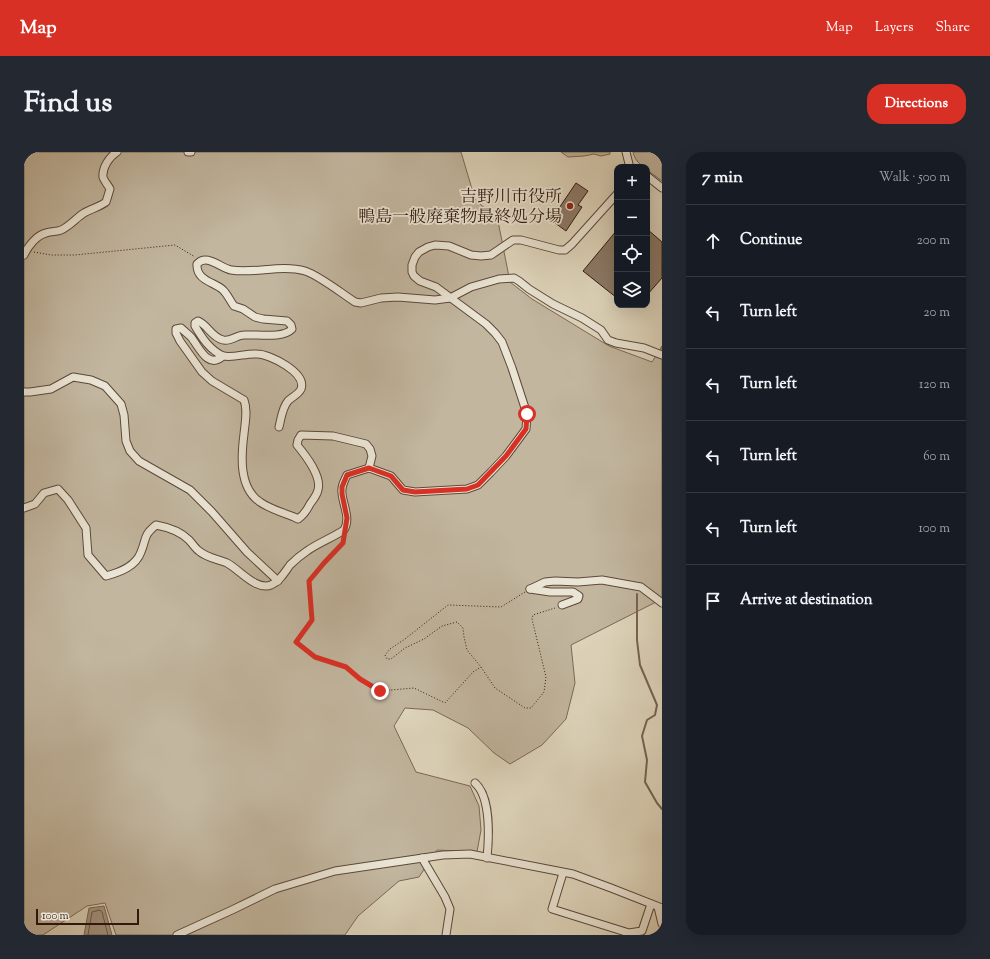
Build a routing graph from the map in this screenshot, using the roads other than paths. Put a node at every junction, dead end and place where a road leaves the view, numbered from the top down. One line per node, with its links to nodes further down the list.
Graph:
1 (117, 152): 7 (street)
2 (626, 152): 3 (street)
3 (629, 164)
4 (650, 178): 5 (street)
5 (662, 188)
6 (614, 197): 8 (street)
7 (25, 253)
8 (450, 298): 9 (street); 10 (street); 13 (street)
9 (662, 355)
10 (223, 356): 12 (street); 13 (street)
11 (24, 392): 15 (street)
12 (279, 427)
13 (369, 468): 15 (street)
14 (24, 508): 15 (street)
15 (278, 581)
16 (662, 603): 17 (street)
17 (562, 605)
18 (475, 782): 20 (street)
19 (422, 858): 20 (street); 24 (street); 25 (street)
20 (487, 858): 21 (street)
21 (563, 873): 22 (street); 22 (street)
22 (657, 906): 23 (street)
23 (662, 924)
24 (177, 935)
25 (446, 935)

